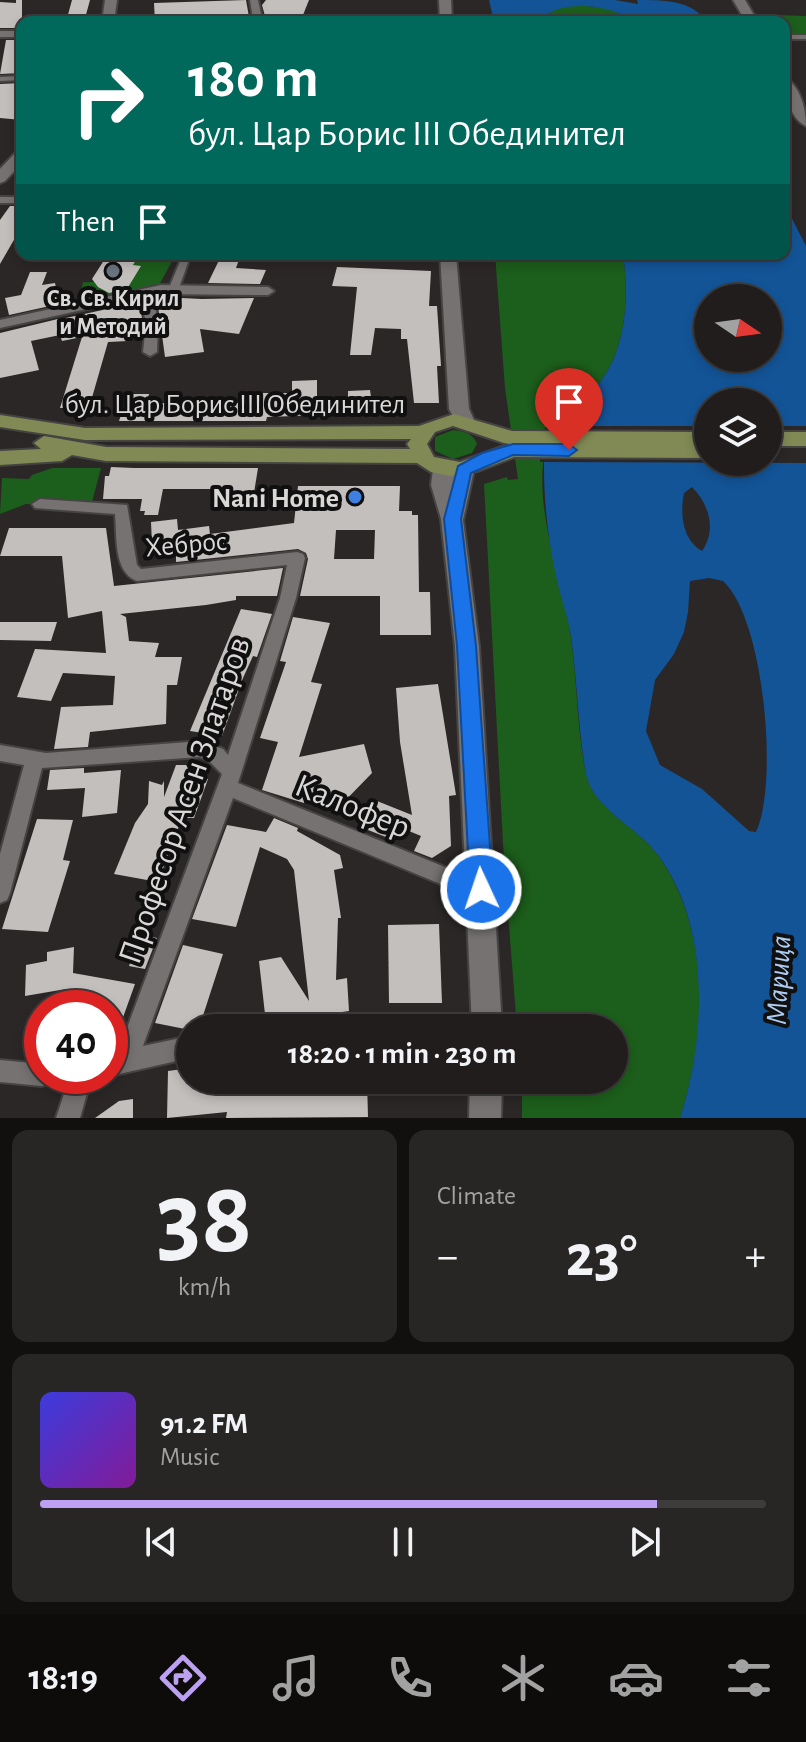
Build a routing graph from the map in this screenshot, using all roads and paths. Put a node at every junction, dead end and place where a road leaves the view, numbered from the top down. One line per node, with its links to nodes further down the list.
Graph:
1 (790, 92): 2 (street)
2 (806, 122)
3 (16, 161): 5 (street)
4 (16, 175): 6 (street)
5 (0, 178)
6 (0, 192)
7 (185, 260): 9 (street)
8 (448, 260): 14 (street)
9 (174, 288): 10 (street); 11 (street)
10 (268, 291)
11 (147, 293): 12 (street); 13 (street)
12 (0, 324)
13 (150, 352)
14 (456, 417): 16 (main road); 17 (main road, бул. Цар Борис III Обединител)
15 (0, 421): 17 (main road, бул. Цар Борис III Обединител)
16 (485, 431): 22 (main road); 28 (main road)
17 (423, 432): 27 (main road, бул. Цар Борис III Обединител)
18 (0, 434): 26 (main road, бул. Цар Борис III Обединител)
19 (694, 439): 22 (main road)
20 (782, 439): 21 (main road)
21 (806, 439)
22 (512, 444): 23 (main road); 28 (main road)
23 (694, 450)
24 (782, 451): 25 (main road)
25 (806, 451)
26 (106, 454): 27 (main road, бул. Цар Борис III Обединител); 29 (main road)
27 (421, 456): 30 (main road, бул. Цар Борис III Обединител)
28 (488, 457): 30 (main road)
29 (0, 458)
30 (453, 469): 38 (street)
31 (40, 504): 32 (street, Хеброс)
32 (297, 558): 35 (street, Професор Асен Златаров)
33 (0, 753): 34 (street, Калофер)
34 (34, 761): 35 (street, Калофер); 37 (street)
35 (230, 780): 36 (street, Калофер); 39 (street, Професор Асен Златаров)
36 (455, 881)
37 (0, 893)
38 (486, 1014)
39 (128, 1038)
40 (176, 1050): 41 (street)
41 (128, 1061)
42 (0, 1071): 43 (street)
43 (24, 1073)
44 (75, 1094): 46 (street)
45 (486, 1094): 47 (street)
46 (68, 1118)
47 (485, 1118)

